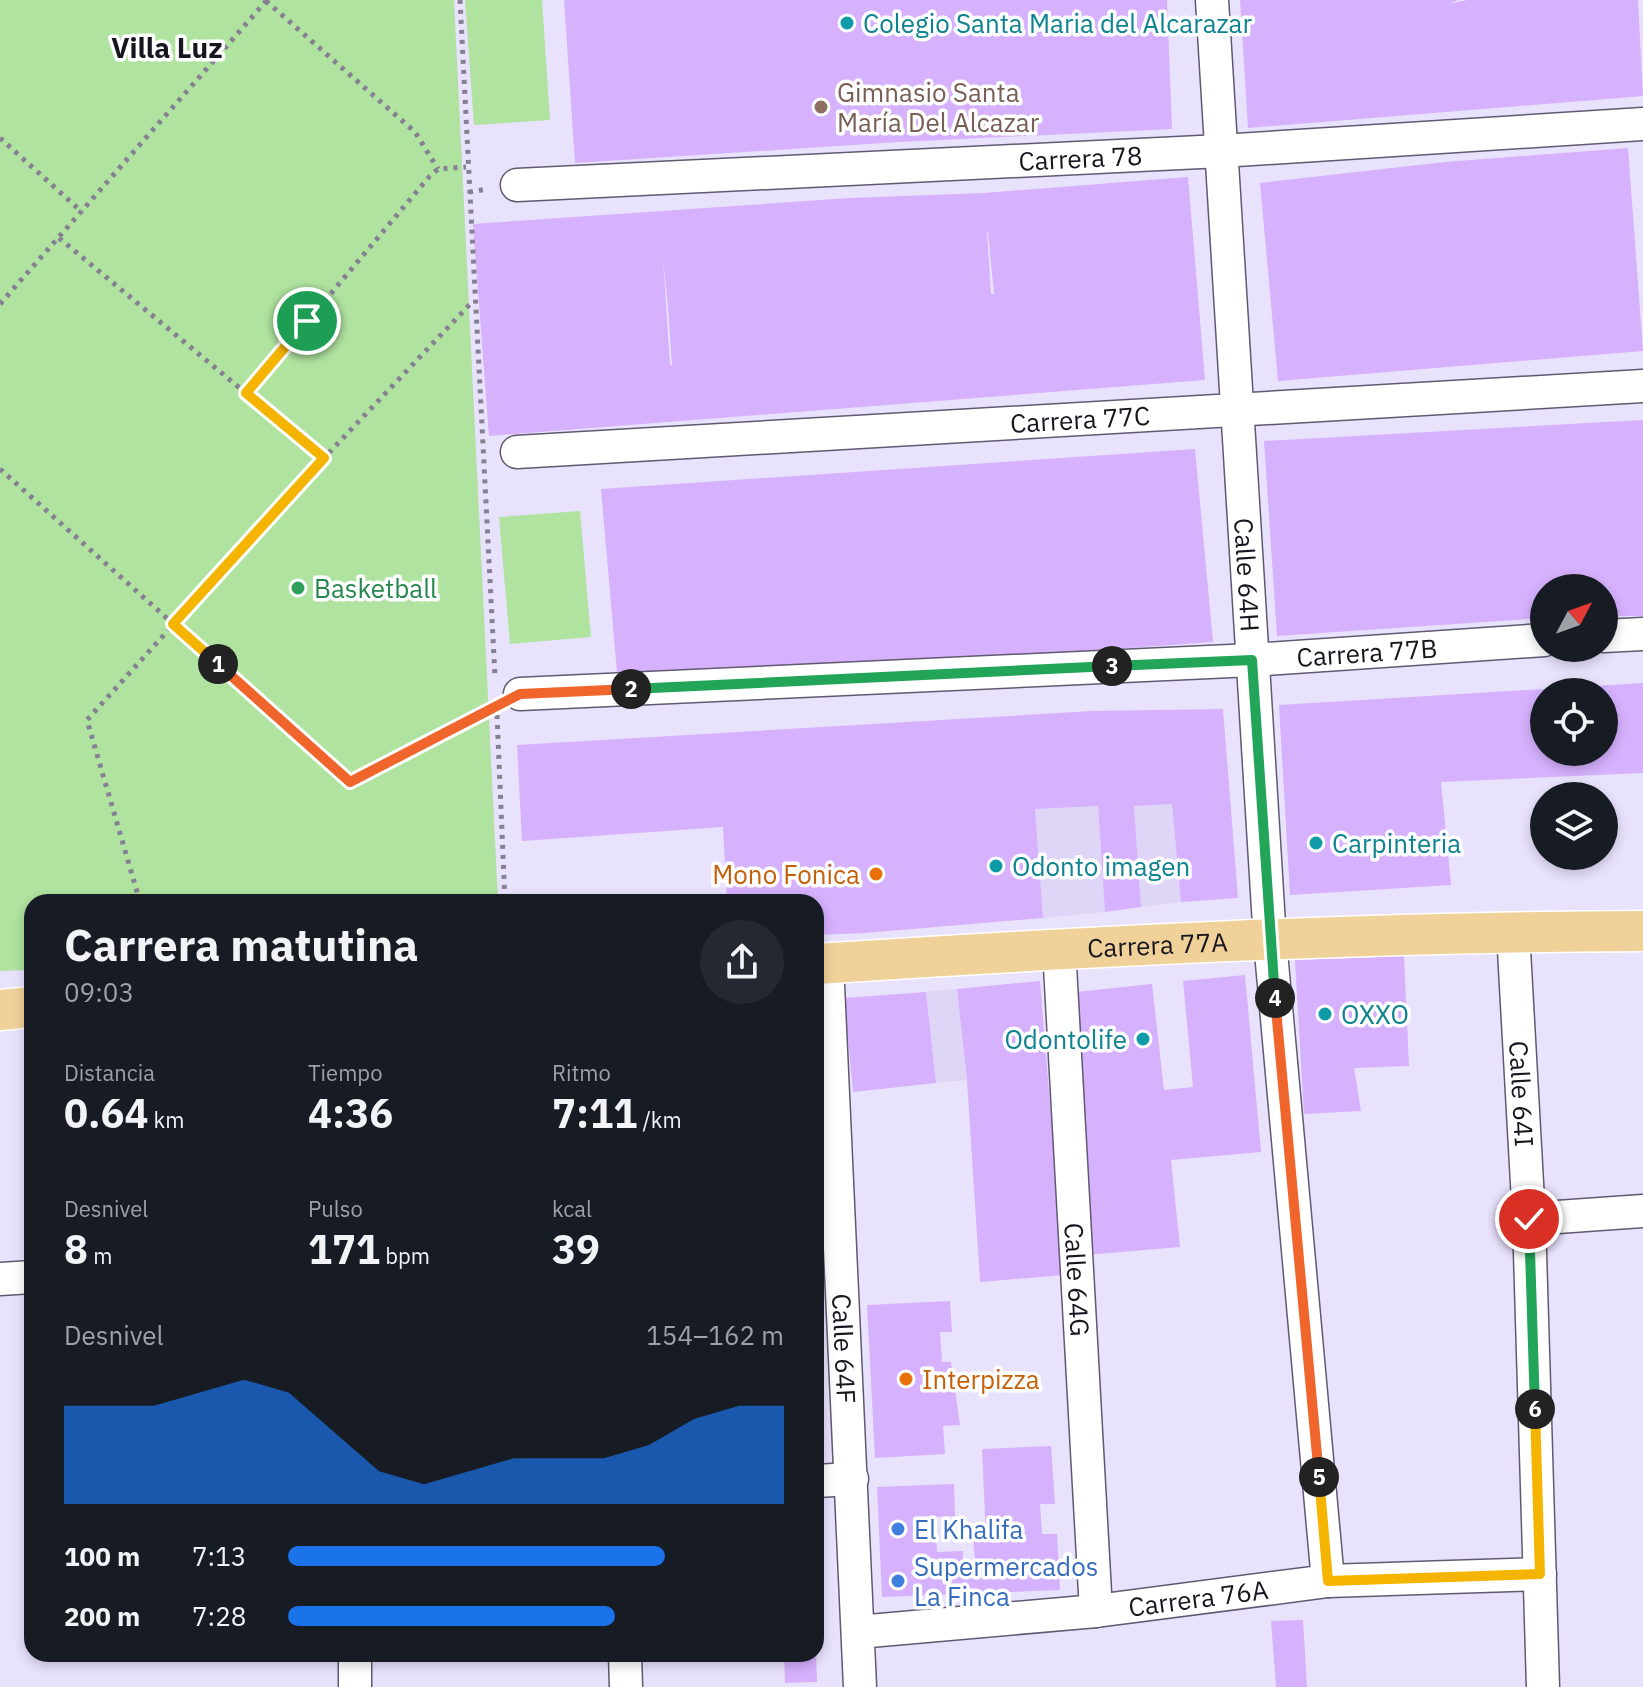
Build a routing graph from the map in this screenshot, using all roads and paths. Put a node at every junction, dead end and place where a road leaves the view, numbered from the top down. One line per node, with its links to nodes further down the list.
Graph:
1 (267, 0): 7 (path); 9 (path)
2 (1212, 0): 5 (street, Calle 64H)
3 (1643, 124): 5 (street, Carrera 78)
4 (0, 138): 9 (path)
5 (1221, 151): 8 (street, Carrera 78); 15 (street, Calle 64H)
6 (466, 167): 7 (path)
7 (438, 169): 14 (path)
8 (517, 185)
9 (82, 212): 10 (path)
10 (59, 238): 12 (path); 14 (path)
11 (474, 301): 17 (path)
12 (0, 304)
13 (1643, 386): 15 (street, Carrera 77C)
14 (246, 393): 17 (path)
15 (1238, 409): 16 (street, Carrera 77C); 23 (street, Calle 64H)
16 (517, 452)
17 (324, 458): 19 (path)
18 (0, 469): 19 (path)
19 (173, 624): 24 (path); 25 (path)
20 (1643, 634): 21 (street)
21 (1618, 635)
22 (1530, 641): 23 (street, Carrera 77B)
23 (1252, 660): 24 (street, Carrera 77B); 28 (street, Calle 64H)
24 (520, 694)
25 (138, 894)
26 (1643, 931): 27 (main road, Carrera 77A)
27 (1513, 932): 28 (main road, Carrera 77A); 35 (street, Calle 64I)
28 (1270, 941): 29 (main road, Carrera 77A); 42 (street, Calle 64H)
29 (1059, 948): 30 (main road, Carrera 77A); 43 (street, Calle 64G)
30 (824, 963)
31 (24, 1008): 32 (main road)
32 (0, 1010)
33 (824, 1068): 36 (street, Calle 64F)
34 (1643, 1211): 35 (street)
35 (1529, 1219): 41 (street, Calle 64I)
36 (827, 1226): 39 (street, Calle 64F)
37 (24, 1278): 38 (street)
38 (0, 1279)
39 (852, 1479): 40 (street); 44 (street, Calle 64F)
40 (824, 1481)
41 (1540, 1574): 42 (street, Carrera 76A); 50 (street, Calle 64I)
42 (1328, 1581): 43 (street, Carrera 76A)
43 (1096, 1611): 44 (street, Carrera 76A)
44 (858, 1632): 49 (street, Calle 64F)
45 (355, 1662): 47 (street)
46 (625, 1662): 48 (street)
47 (355, 1687)
48 (626, 1687)
49 (860, 1687)
50 (1543, 1687)

